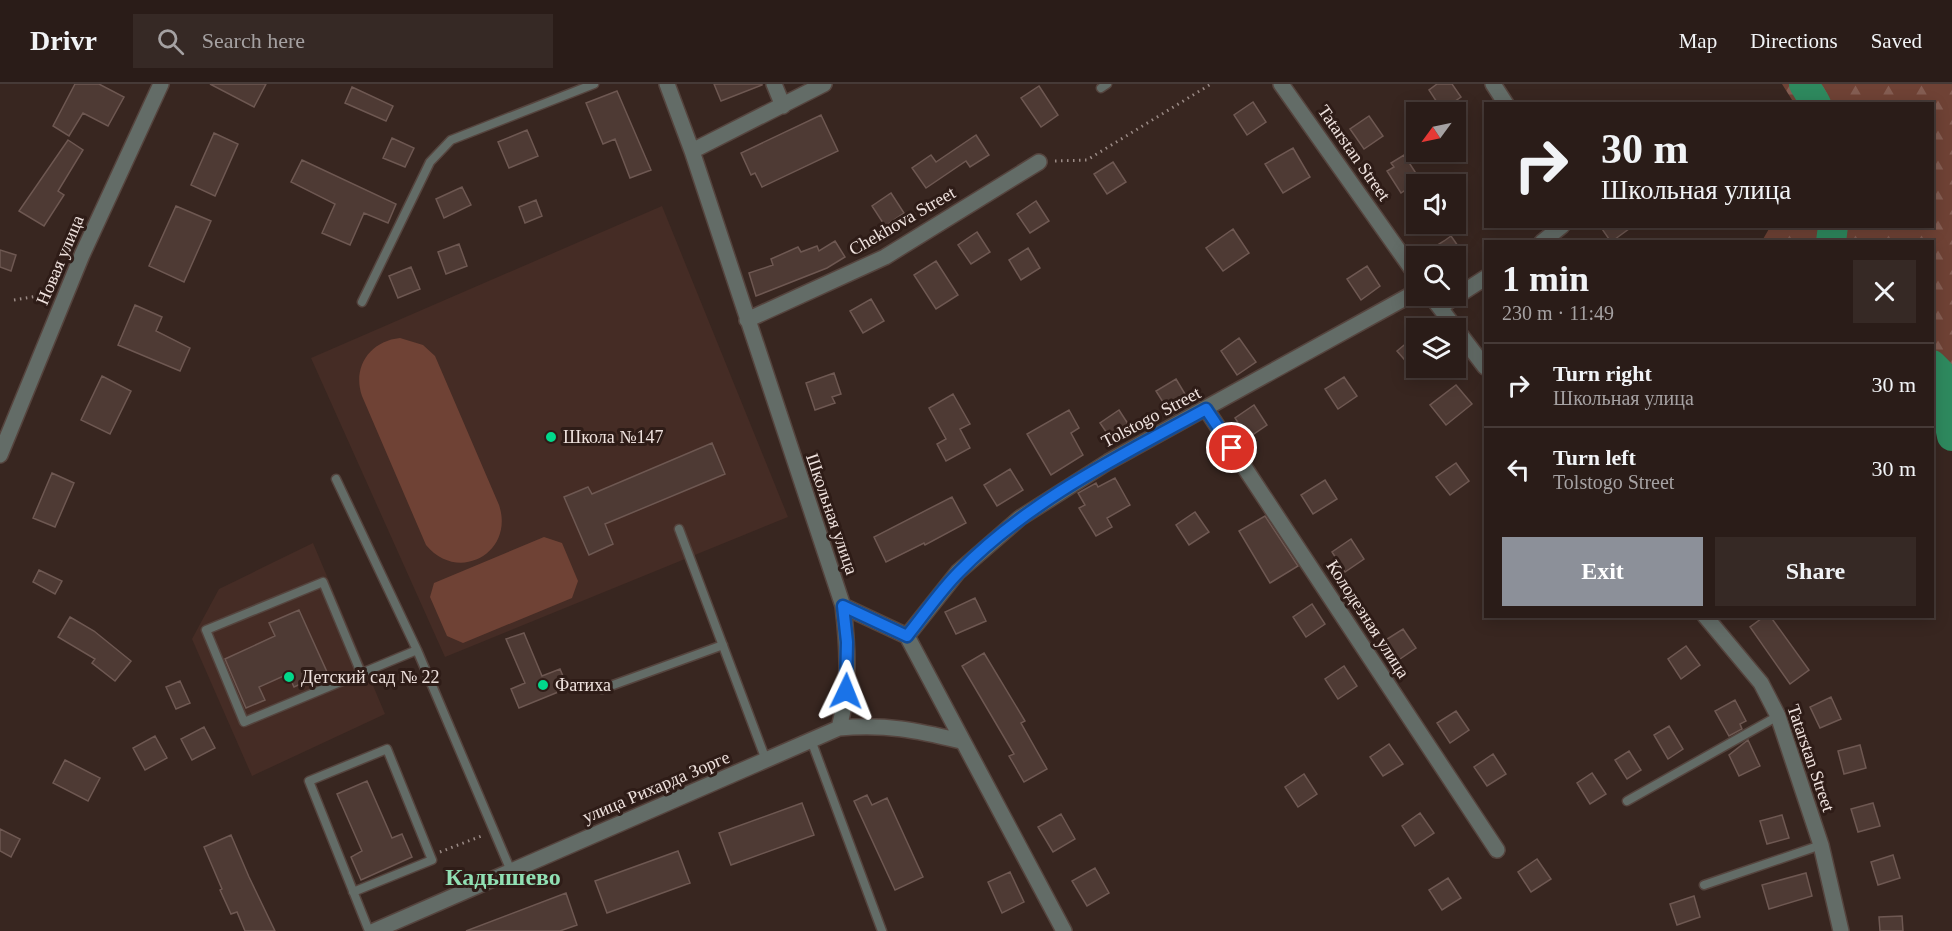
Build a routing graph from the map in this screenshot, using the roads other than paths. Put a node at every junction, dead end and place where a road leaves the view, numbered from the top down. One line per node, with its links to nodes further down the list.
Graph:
1 (161, 84): 23 (street, Новая улица)
2 (594, 84): 18 (lane)
3 (667, 84): 10 (street, Школьная улица)
4 (774, 84): 9 (street)
5 (824, 84): 9 (street)
6 (1281, 84): 14 (street, Tatarstan Street)
7 (1493, 84): 8 (street)
8 (1505, 102)
9 (783, 106): 10 (street)
10 (692, 151): 20 (street, Школьная улица)
11 (1040, 162): 20 (street, Chekhova Street)
12 (1560, 228): 13 (street)
13 (1544, 240)
14 (1406, 261)
15 (1484, 278): 16 (street)
16 (1466, 287)
17 (1406, 298): 22 (street, Tolstogo Street)
18 (362, 302)
19 (1440, 306): 21 (street)
20 (747, 320): 26 (street, Школьная улица)
21 (1484, 366)
22 (1206, 409): 28 (street, Tolstogo Street); 40 (street, Колодезная улица)
23 (0, 455)
24 (336, 479): 30 (lane)
25 (678, 529): 29 (lane)
26 (843, 606): 28 (street); 34 (street, Школьная улица)
27 (1708, 618): 33 (street, Tatarstan Street)
28 (907, 636): 36 (street)
29 (723, 645): 32 (lane); 37 (lane)
30 (417, 650): 31 (lane); 41 (lane)
31 (361, 673): 31 (lane)
32 (602, 689)
33 (1778, 716): 38 (lane); 39 (street, Tatarstan Street)
34 (839, 728): 35 (street, улица Рихарда Зорге); 36 (street, улица Рихарда Зорге)
35 (811, 740): 37 (street, улица Рихарда Зорге); 46 (lane)
36 (962, 741): 47 (street)
37 (766, 760): 41 (street, улица Рихарда Зорге)
38 (1627, 801)
39 (1821, 845): 42 (lane); 48 (street, Tatarstan Street)
40 (1497, 850)
41 (511, 871): 45 (street, улица Рихарда Зорге)
42 (1704, 885)
43 (353, 892): 43 (lane); 44 (lane)
44 (369, 931)
45 (374, 931)
46 (882, 931)
47 (1064, 931)
48 (1841, 931)

